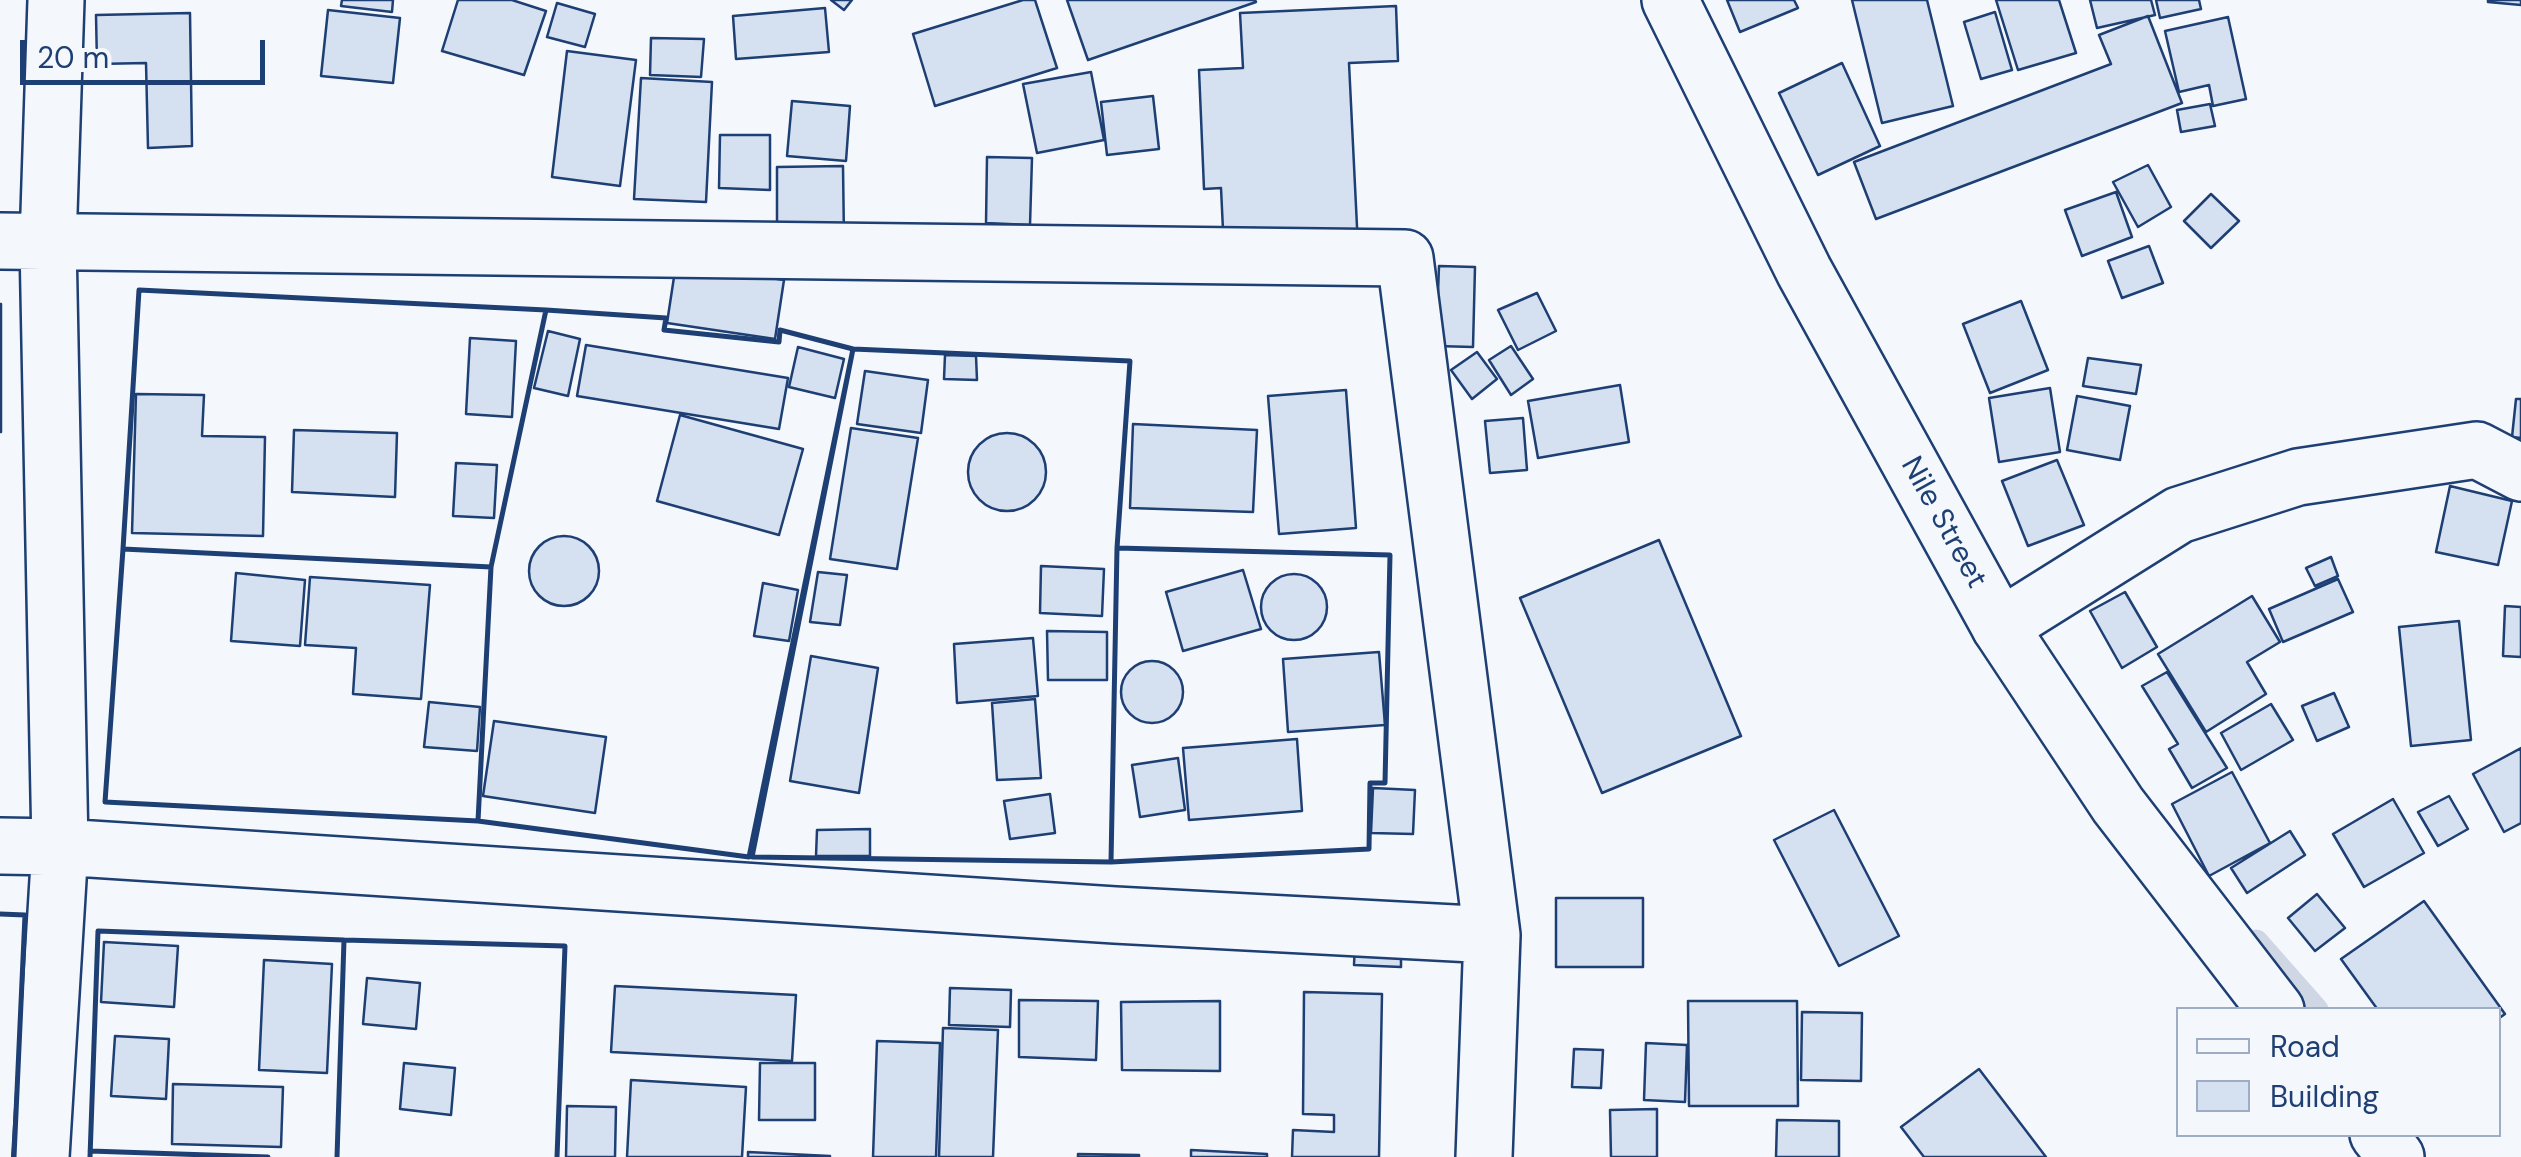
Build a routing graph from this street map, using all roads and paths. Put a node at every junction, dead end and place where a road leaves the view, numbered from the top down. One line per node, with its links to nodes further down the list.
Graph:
1 (56, 0): 3 (street)
2 (1670, 0): 5 (street, Nile Street)
3 (24, 242): 7 (street); 8 (street)
4 (2521, 473): 5 (street)
5 (2000, 626): 9 (street, Nile Street)
6 (0, 846): 7 (street)
7 (60, 847): 8 (street); 11 (street)
8 (1492, 935): 12 (street)
9 (2274, 1007)
10 (2380, 1137): 13 (street)
11 (41, 1157)
12 (1484, 1157)
13 (2396, 1157)

